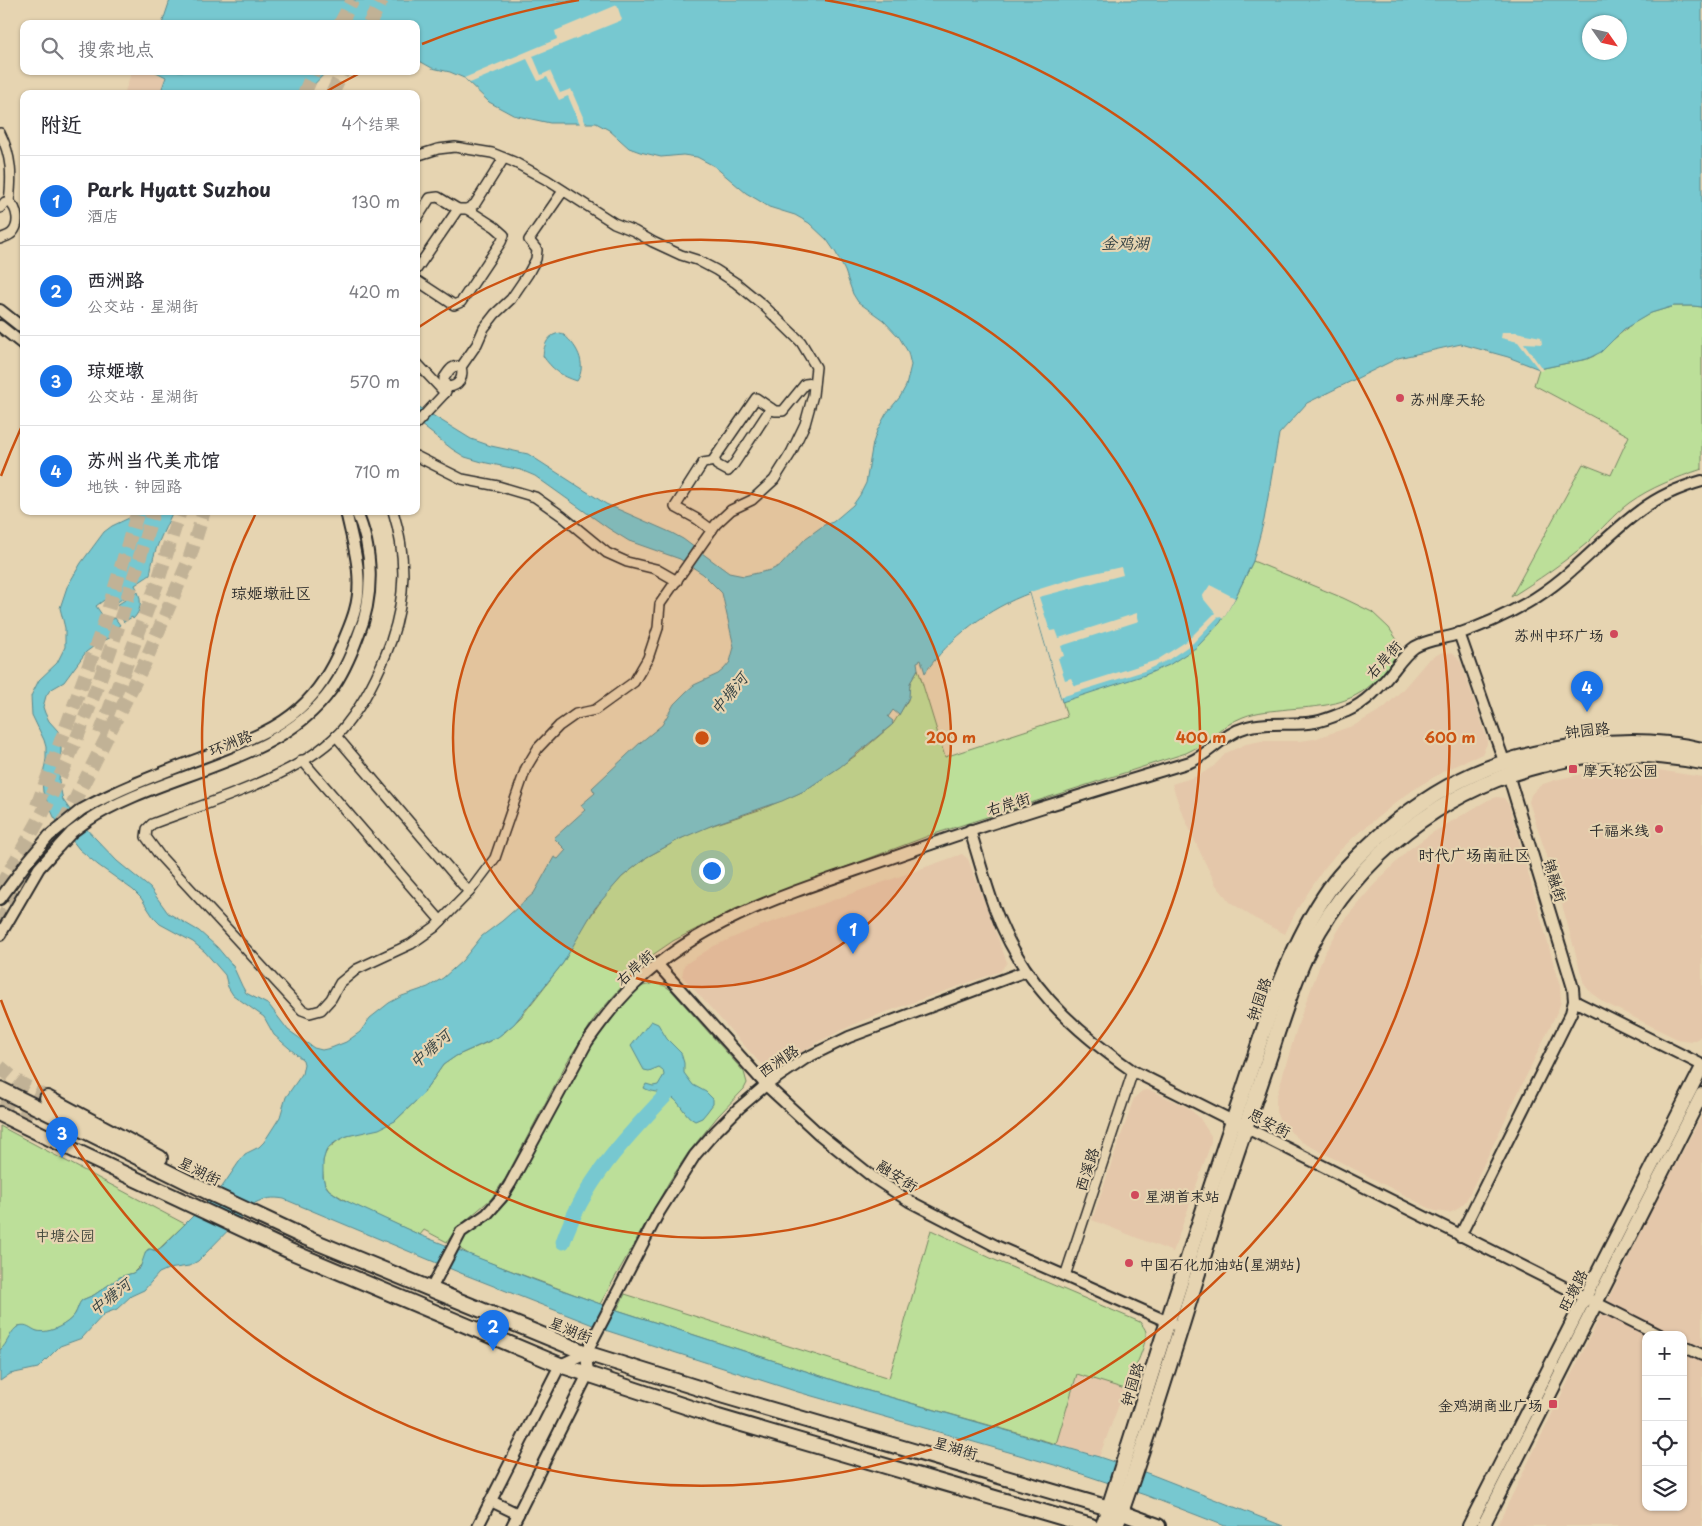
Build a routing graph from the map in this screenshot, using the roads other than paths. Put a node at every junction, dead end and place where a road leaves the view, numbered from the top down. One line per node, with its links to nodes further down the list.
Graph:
1 (0, 133): 5 (street)
2 (420, 155): 3 (street)
3 (504, 158): 4 (street); 7 (street)
4 (563, 191): 17 (street); 18 (street)
5 (9, 202): 6 (street); 9 (street)
6 (0, 208)
7 (463, 209): 8 (street); 10 (street); 11 (street)
8 (420, 214)
9 (0, 239)
10 (420, 265)
11 (420, 283)
12 (0, 310): 14 (street)
13 (0, 326): 15 (street)
14 (20, 326)
15 (20, 342)
16 (420, 366): 19 (street)
17 (461, 367): 19 (street); 19 (street)
18 (814, 383): 20 (street); 28 (street)
19 (446, 390): 21 (street)
20 (771, 408): 23 (street); 23 (street)
21 (420, 420)
22 (420, 458): 29 (street)
23 (715, 461): 28 (street)
24 (1702, 480): 30 (street, 右岸街)
25 (346, 515): 39 (street, 环洲路, bridge)
26 (357, 515): 41 (street, 环洲路, bridge)
27 (394, 515): 31 (street)
28 (712, 530): 29 (street)
29 (677, 581): 38 (street)
30 (1459, 633): 34 (street, 锦融街); 37 (street, 右岸街)
31 (336, 736): 33 (street); 38 (street)
32 (1702, 750): 34 (main road, 钟园路)
33 (302, 760): 40 (street); 40 (street)
34 (1504, 761): 36 (street, 锦融街); 53 (main road, 钟园路)
35 (1702, 762): 36 (main road, 钟园路)
36 (1508, 775): 44 (street, 锦融街); 53 (main road, 钟园路)
37 (970, 830): 42 (street, 右岸街); 43 (street, 思安街)
38 (469, 892): 40 (street)
39 (0, 899)
40 (441, 922)
41 (0, 936)
42 (658, 965): 47 (street, 融安街); 58 (street, 右岸街)
43 (1026, 971): 46 (street, 思安街); 47 (street, 西洲路)
44 (1574, 1001): 45 (street); 56 (street)
45 (1702, 1066): 59 (main road, 旺墩路)
46 (1133, 1071): 53 (street, 思安街); 57 (street, 西溪路)
47 (766, 1085): 57 (street, 融安街); 63 (street, 西洲路)
48 (0, 1089): 54 (main road, 星湖街)
49 (1702, 1094): 59 (main road, 旺墩路)
50 (47, 1098): 54 (main road)
51 (0, 1114): 55 (main road)
52 (34, 1122): 55 (main road)
53 (1239, 1123): 56 (street, 思安街); 60 (main road, 钟园路)
54 (206, 1191): 58 (main road, 星湖街)
55 (193, 1206): 65 (main road)
56 (1460, 1236): 59 (street, 思安街)
57 (1065, 1276): 60 (street, 融安街)
58 (431, 1289): 63 (main road, 星湖街)
59 (1591, 1301): 61 (street, 思安街); 76 (main road, 旺墩路); 77 (main road, 旺墩路)
60 (1174, 1325): 68 (main road, 钟园路)
61 (1652, 1331)
62 (1687, 1348): 64 (street)
63 (586, 1353): 65 (street); 66 (street); 68 (main road, 星湖街)
64 (1702, 1355)
65 (560, 1365): 66 (main road); 67 (street)
66 (588, 1374): 69 (street); 72 (main road)
67 (491, 1501): 69 (street); 70 (street)
68 (1115, 1510): 73 (main road, 钟园路); 74 (main road, 钟园路); 75 (main road, 星湖街)
69 (518, 1514): 71 (street)
70 (478, 1526)
71 (512, 1526)
72 (1091, 1526)
73 (1102, 1526)
74 (1116, 1526)
75 (1158, 1526)
76 (1469, 1526)
77 (1483, 1526)

